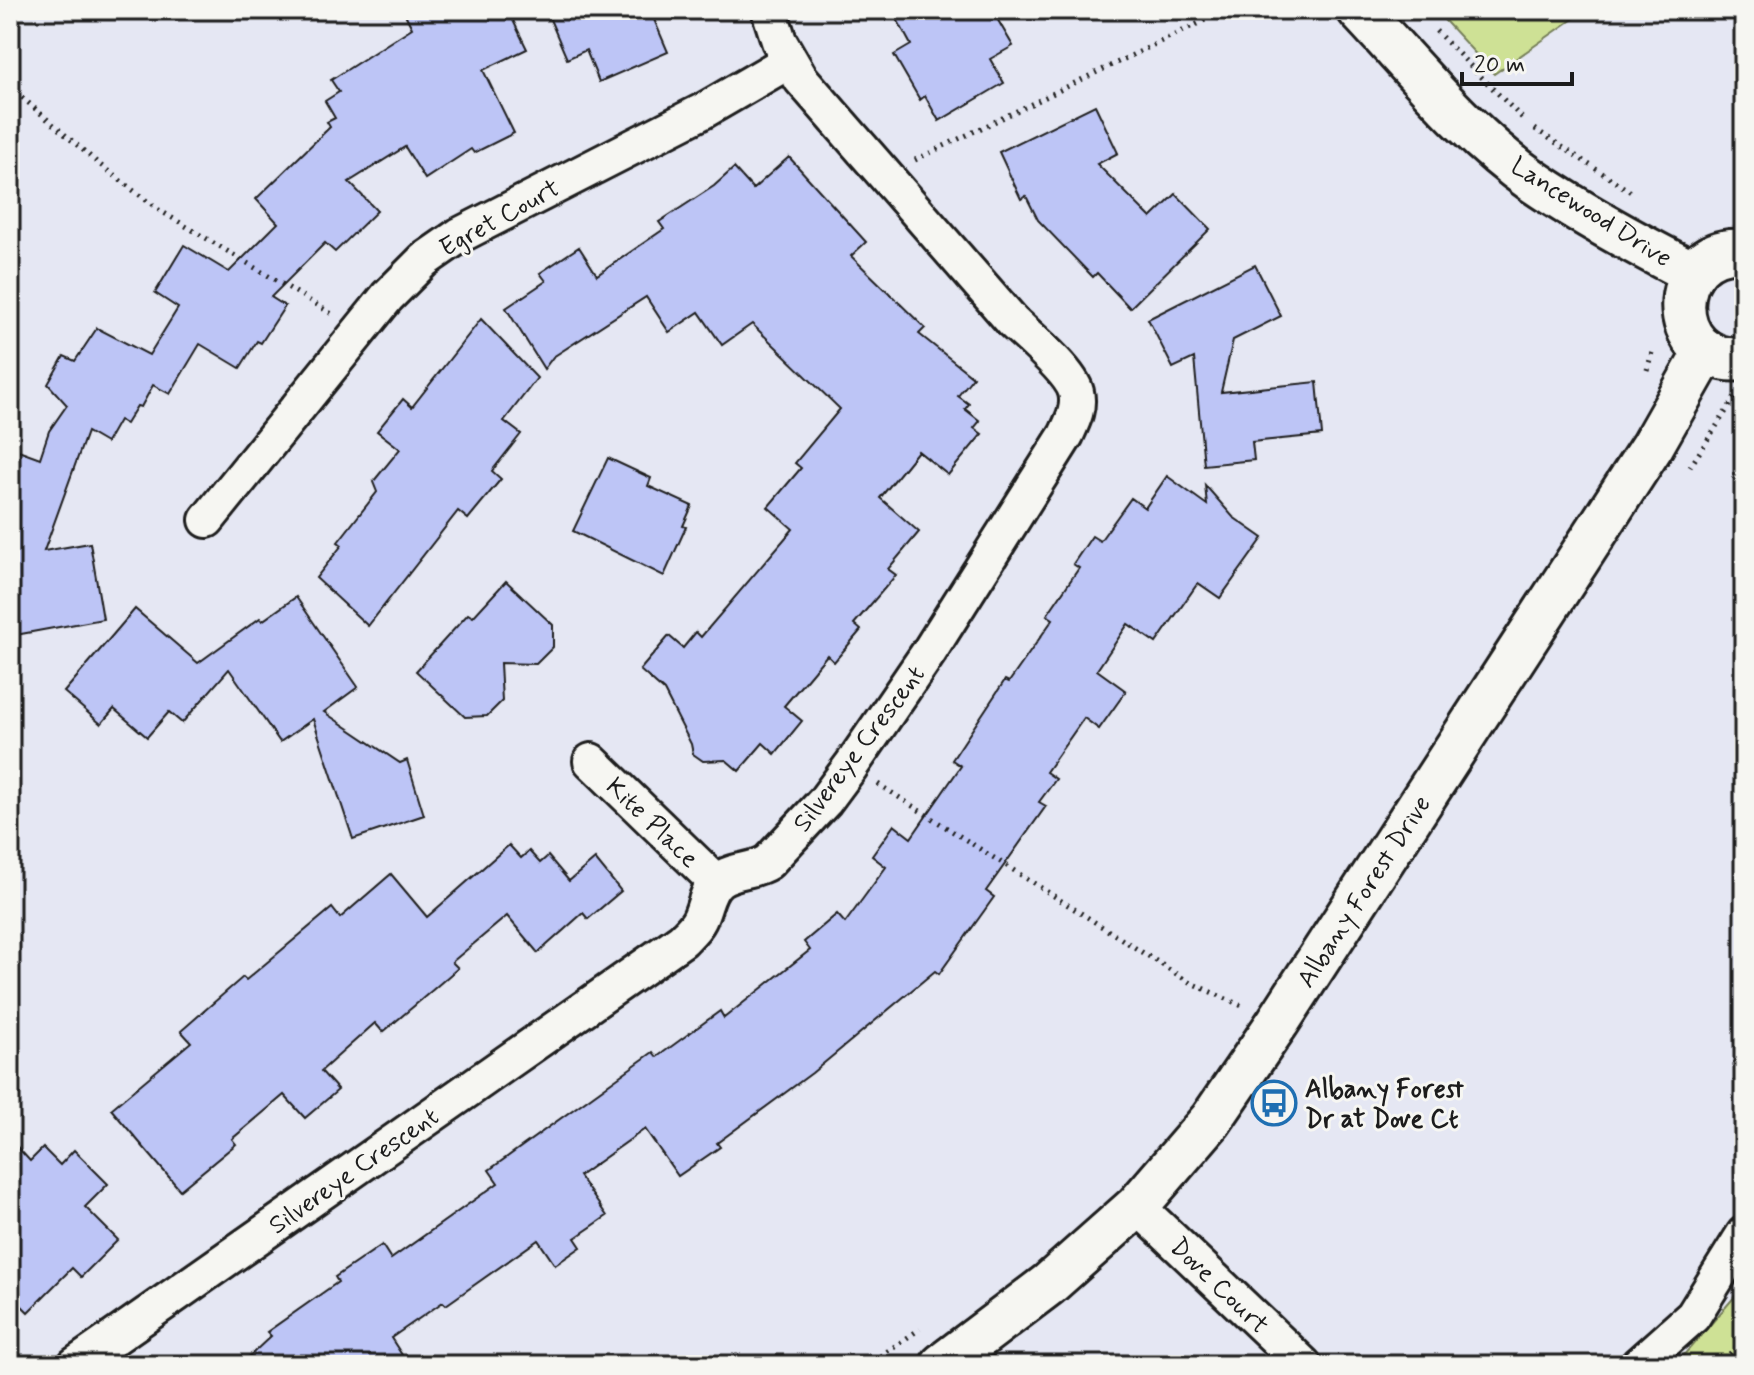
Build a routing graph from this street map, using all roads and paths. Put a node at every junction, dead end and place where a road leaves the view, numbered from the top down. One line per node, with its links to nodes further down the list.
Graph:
1 (769, 10): 5 (street, Silvereye Crescent)
2 (1226, 10): 7 (path)
3 (1359, 10): 10 (street, Lancewood Drive)
4 (1426, 21): 8 (path)
5 (789, 61): 7 (street, Silvereye Crescent); 11 (street, Egret Court)
6 (10, 87): 11 (path)
7 (888, 179): 19 (street, Silvereye Crescent)
8 (1639, 197)
9 (1744, 251): 10 (street)
10 (1693, 273): 13 (street)
11 (357, 333): 17 (street, Egret Court)
12 (1655, 339): 14 (path)
13 (1725, 355): 23 (street, Albany Forest Drive)
14 (1645, 380)
15 (1744, 392): 16 (path)
16 (1690, 467)
17 (207, 520)
18 (591, 761): 20 (street, Kite Place)
19 (851, 766): 20 (street, Silvereye Crescent); 21 (path)
20 (716, 882): 28 (street, Silvereye Crescent)
21 (1239, 1004): 22 (path); 23 (path)
22 (1230, 1017)
23 (1278, 1022): 24 (street, Albany Forest Drive)
24 (1137, 1206): 30 (street, Albany Forest Drive); 31 (street, Dove Court)
25 (1744, 1234): 32 (street)
26 (930, 1321): 29 (path)
27 (1744, 1340): 33 (path)
28 (75, 1365)
29 (867, 1365)
30 (942, 1365)
31 (1304, 1365)
32 (1638, 1365)
33 (1718, 1365)

